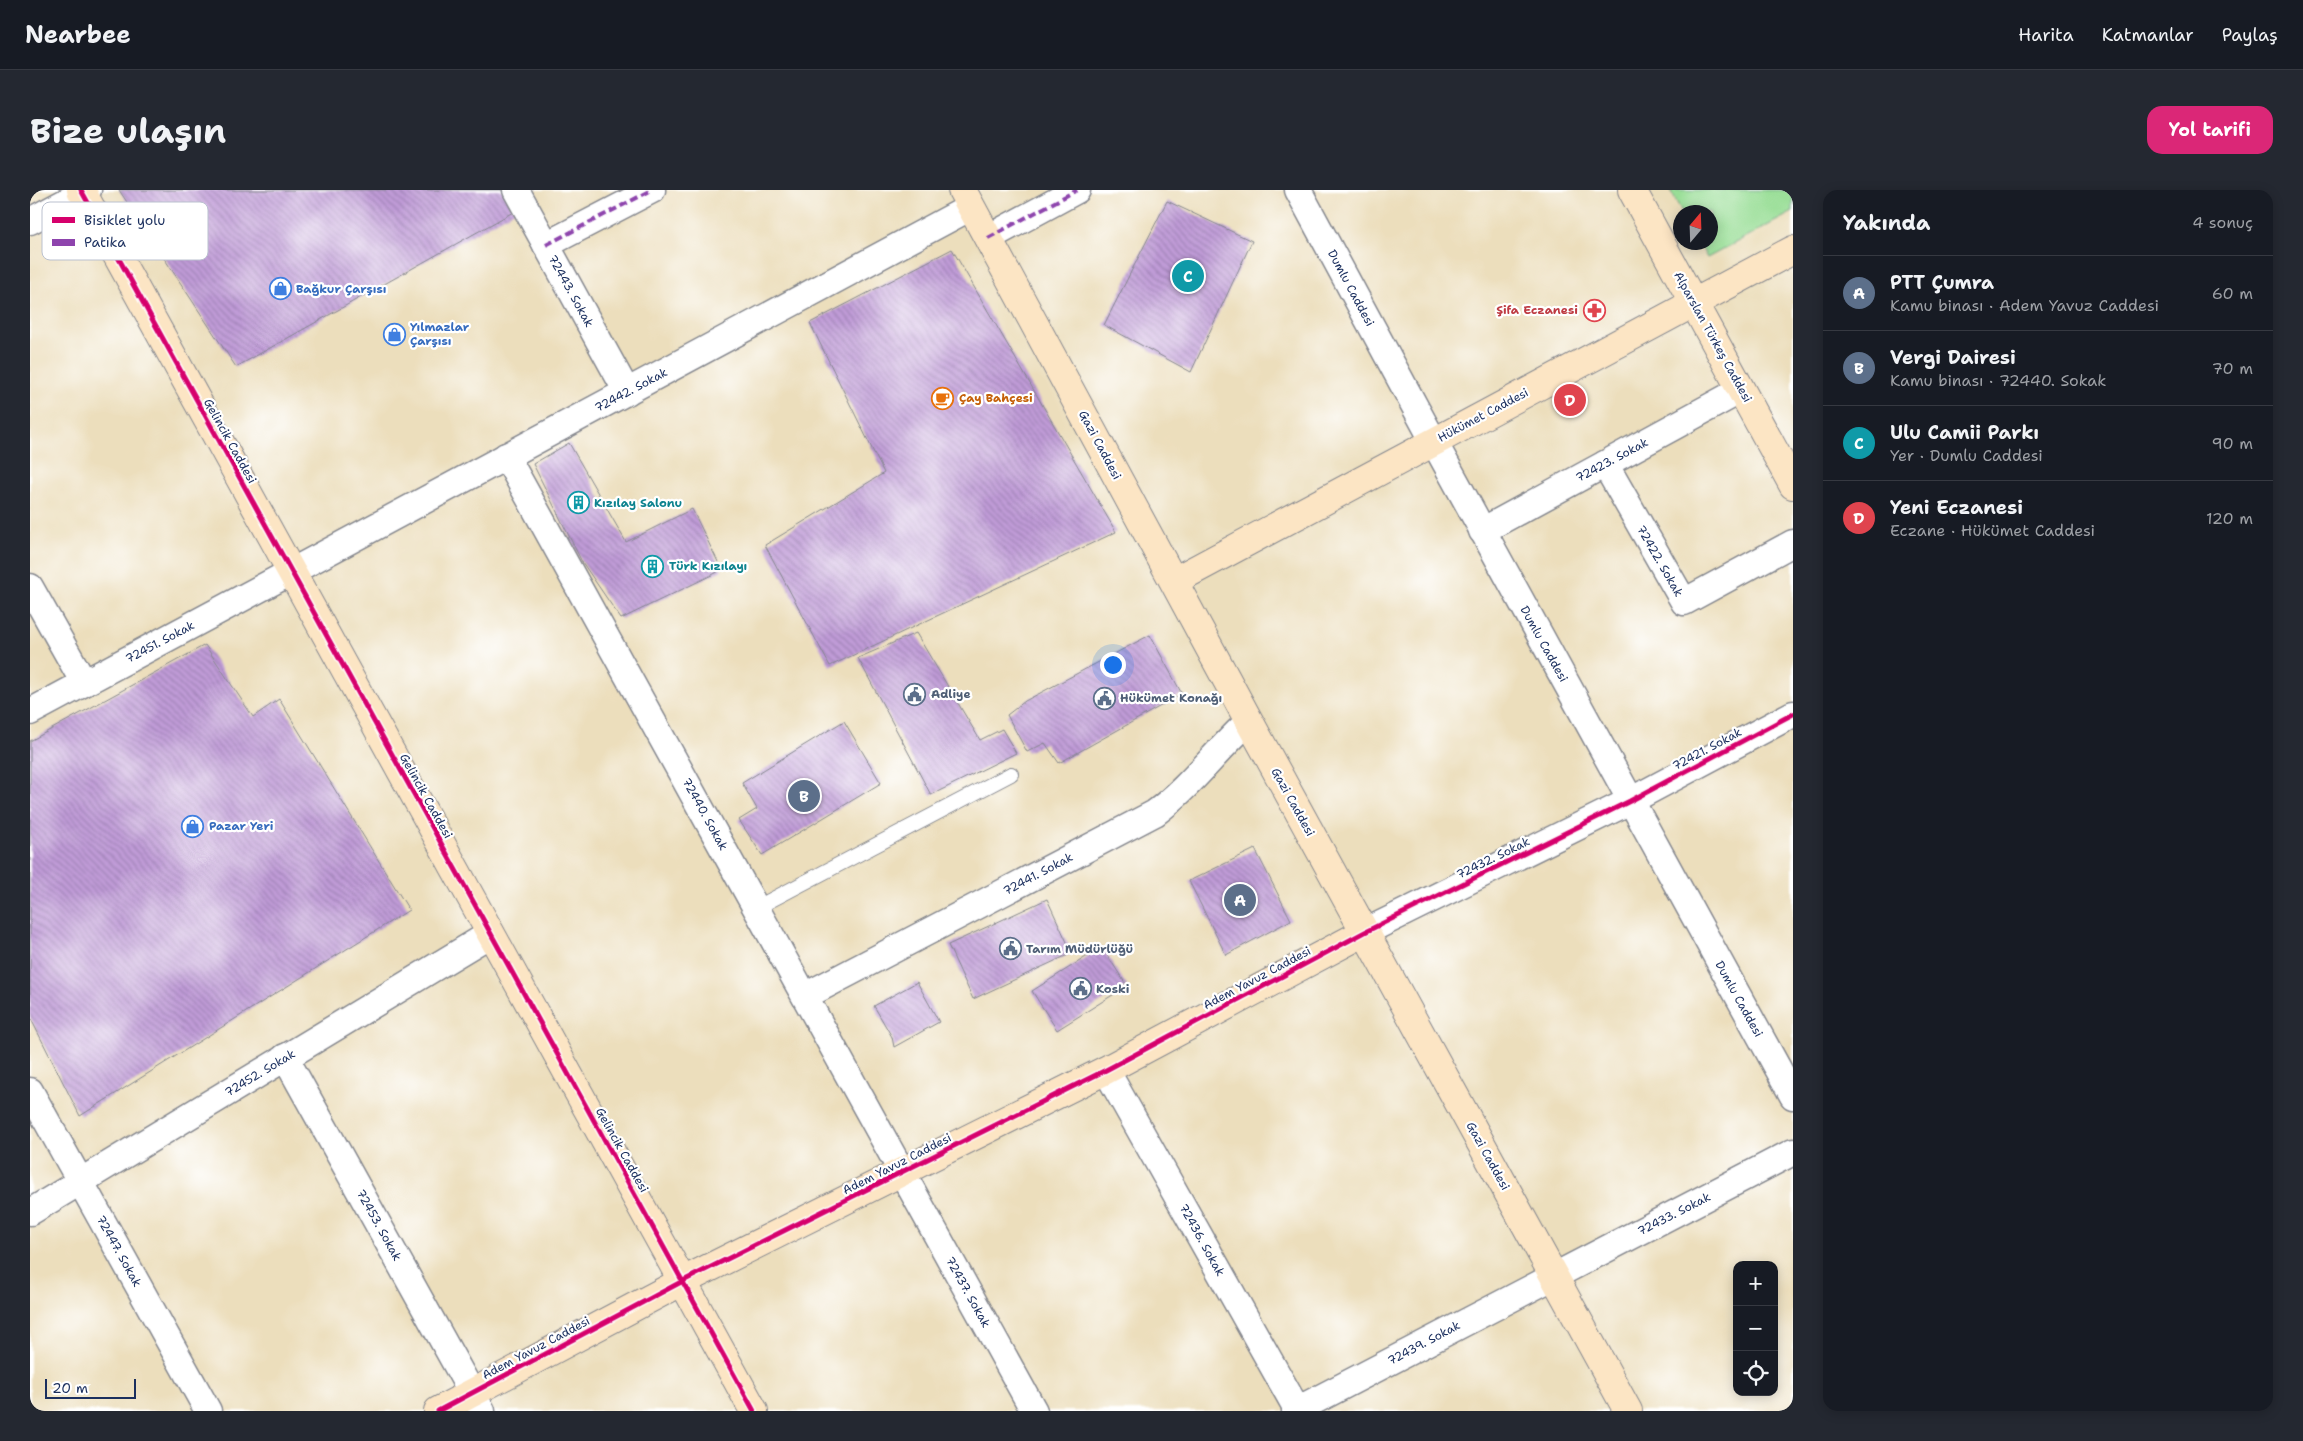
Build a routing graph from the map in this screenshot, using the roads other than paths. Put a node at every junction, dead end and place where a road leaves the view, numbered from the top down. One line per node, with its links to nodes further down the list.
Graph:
1 (516, 190): 13 (street, 72443. Sokak)
2 (652, 190): 13 (street)
3 (1077, 190): 12 (street)
4 (1298, 190): 19 (street, Dumlu Caddesi)
5 (1632, 190): 16 (street, Alparslan Türkeş Caddesi)
6 (84, 191): 8 (street); 9 (street, Gelincik Caddesi)
7 (966, 199): 12 (street, Gazi Caddesi); 18 (street, 72442. Sokak)
8 (64, 202)
9 (90, 202)
10 (42, 214): 11 (street)
11 (30, 221)
12 (988, 238): 26 (street, Gazi Caddesi)
13 (546, 245): 18 (street, 72443. Sokak)
14 (1793, 250): 16 (street, Hükümet Caddesi)
15 (121, 260): 25 (street, Gelincik Caddesi)
16 (1693, 302): 17 (street, Alparslan Türkeş Caddesi); 19 (street, Hükümet Caddesi)
17 (1742, 390): 21 (street, 72423. Sokak); 22 (street, Alparslan Türkeş Caddesi)
18 (627, 392): 20 (street, 72442. Sokak)
19 (1434, 442): 23 (street, Dumlu Caddesi); 26 (street, Hükümet Caddesi)
20 (506, 456): 25 (street, 72442. Sokak); 34 (street, 72440. Sokak)
21 (1605, 464): 23 (street, 72423. Sokak); 24 (street, 72422. Sokak)
22 (1793, 485)
23 (1482, 531): 33 (street, Dumlu Caddesi)
24 (1793, 543)
25 (290, 572): 28 (street, 72451. Sokak); 36 (street, Gelincik Caddesi)
26 (1174, 581): 31 (street, Gazi Caddesi)
27 (30, 587): 28 (street)
28 (84, 683): 29 (street, 72451. Sokak)
29 (30, 712)
30 (1793, 714): 33 (street, 72421. Sokak)
31 (1249, 721): 35 (street, Gazi Caddesi); 37 (street, 72441. Sokak)
32 (1011, 774): 34 (lane)
33 (1630, 801): 35 (street, 72432. Sokak); 41 (street, Dumlu Caddesi)
34 (756, 908): 37 (street, 72440. Sokak)
35 (1365, 932): 39 (street, Adem Yavuz Caddesi); 46 (street, Gazi Caddesi)
36 (490, 934): 38 (street, 72452. Sokak); 47 (street, Gelincik Caddesi)
37 (805, 996): 43 (street, 72440. Sokak)
38 (285, 1057): 44 (street, 72452. Sokak); 48 (street, 72453. Sokak)
39 (1106, 1070): 43 (street, Adem Yavuz Caddesi); 49 (street, 72436. Sokak)
40 (30, 1091): 44 (street, 72447. Sokak)
41 (1793, 1096)
42 (1793, 1152): 46 (street, 72433. Sokak)
43 (902, 1173): 47 (street, Adem Yavuz Caddesi); 53 (street, 72437. Sokak)
44 (80, 1182): 45 (street, 72452. Sokak); 50 (street, 72447. Sokak)
45 (30, 1212)
46 (1554, 1276): 49 (street, 72439. Sokak); 54 (street, Gazi Caddesi)
47 (683, 1281): 48 (street, Adem Yavuz Caddesi); 52 (street, Gelincik Caddesi)
48 (477, 1402): 51 (street, Adem Yavuz Caddesi)
49 (1297, 1410)
50 (208, 1411)
51 (438, 1411)
52 (754, 1411)
53 (1034, 1411)
54 (1628, 1411)

